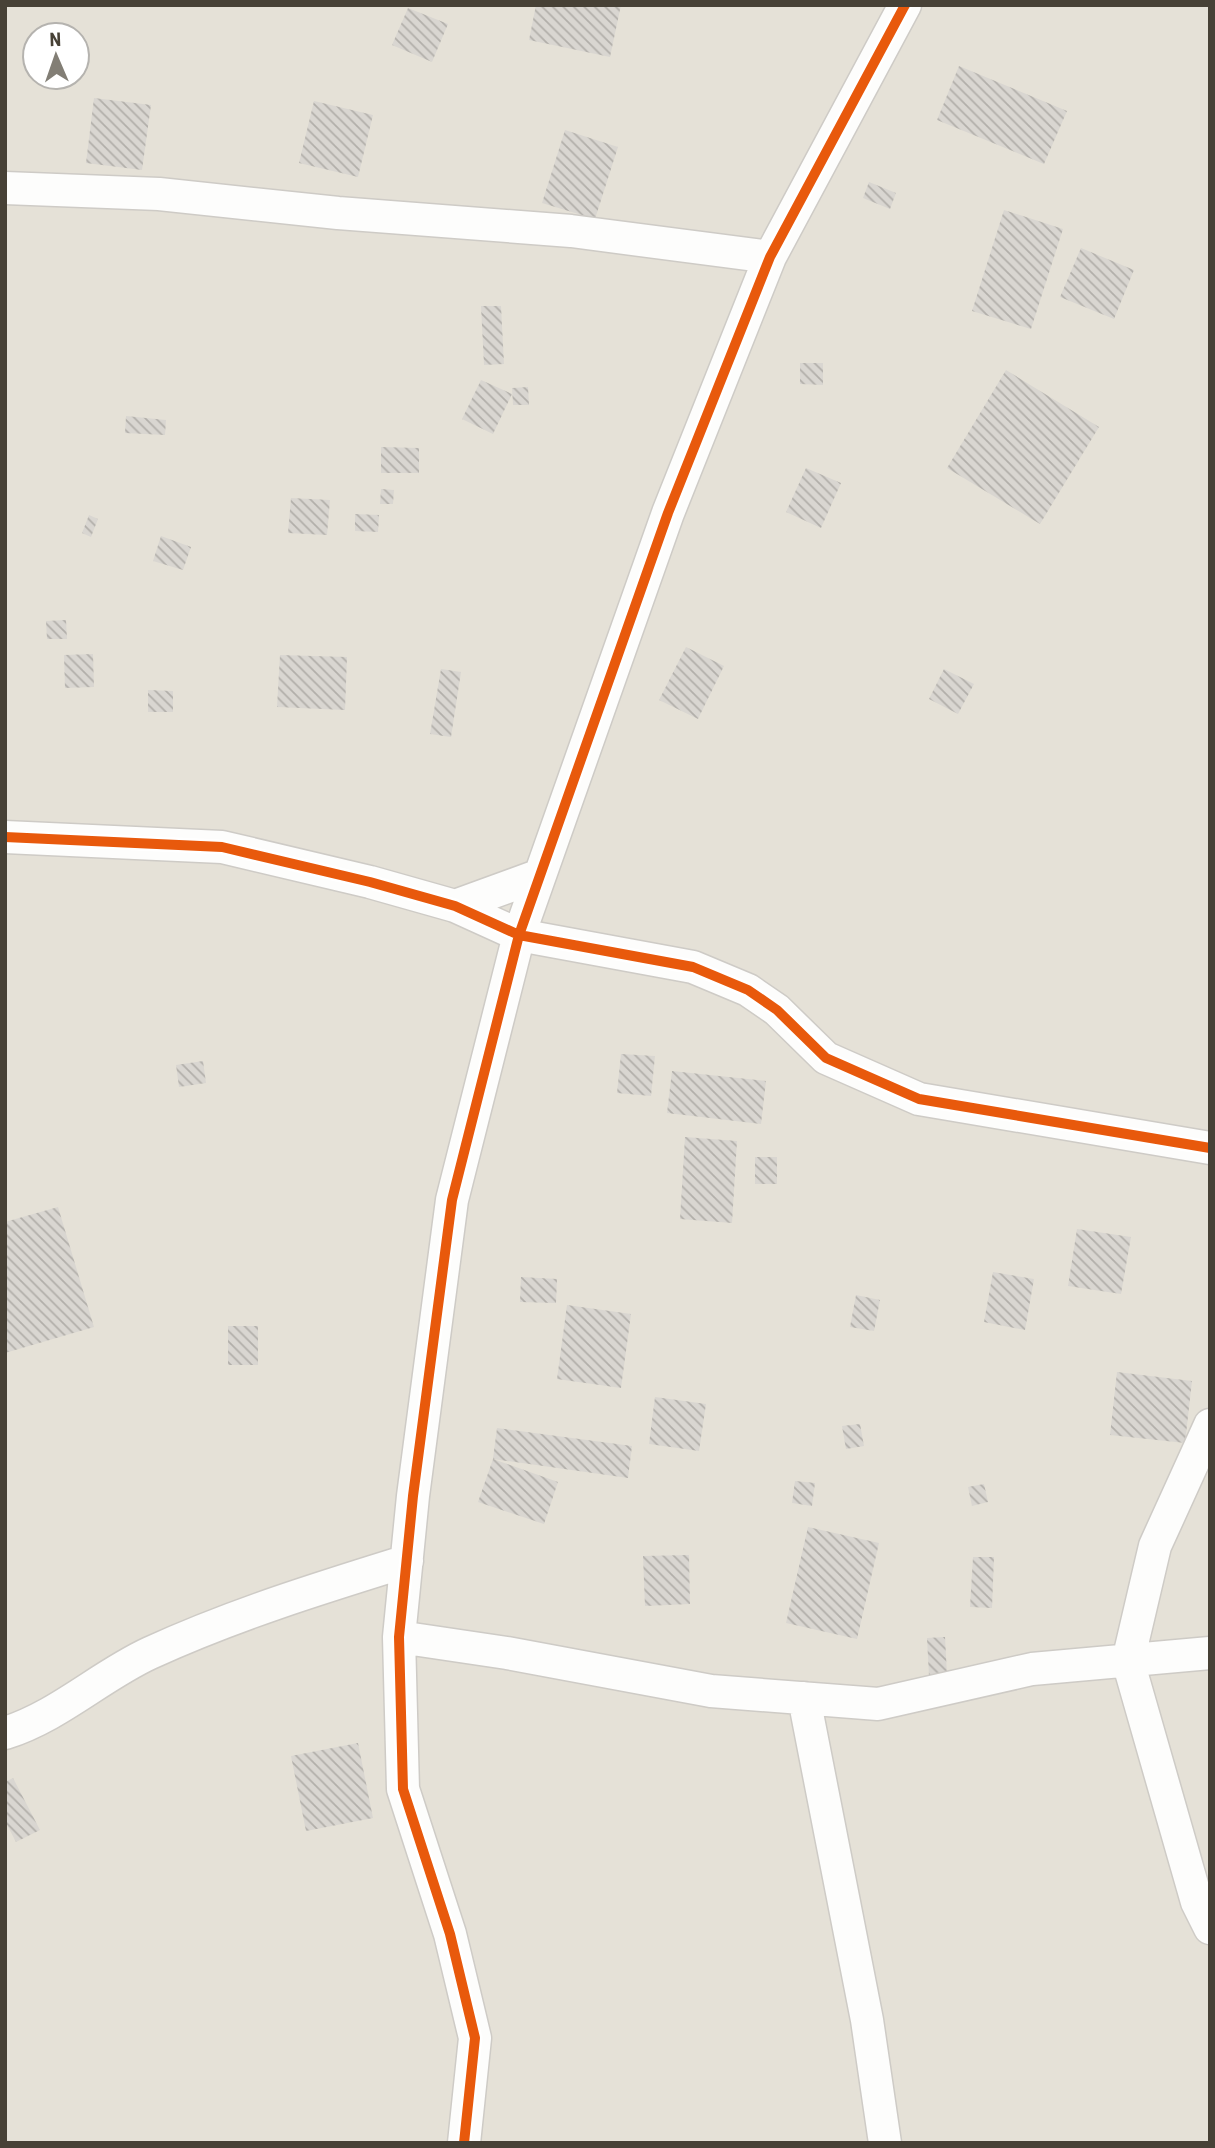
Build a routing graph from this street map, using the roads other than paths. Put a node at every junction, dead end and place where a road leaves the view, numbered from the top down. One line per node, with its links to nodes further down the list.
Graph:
1 (905, 5): 3 (street)
2 (5, 188): 3 (street)
3 (770, 257): 5 (street)
4 (5, 837): 6 (street)
5 (540, 876): 6 (street); 7 (street)
6 (456, 906): 7 (street)
7 (519, 935): 8 (street); 10 (street)
8 (1210, 1148)
9 (1210, 1425): 13 (street)
10 (407, 1561): 11 (street); 15 (street)
11 (399, 1637): 14 (street); 17 (street)
12 (1210, 1653): 13 (street)
13 (1128, 1661): 14 (street); 16 (street)
14 (804, 1698): 18 (street)
15 (5, 1732)
16 (1210, 1928)
17 (464, 2143)
18 (885, 2143)

